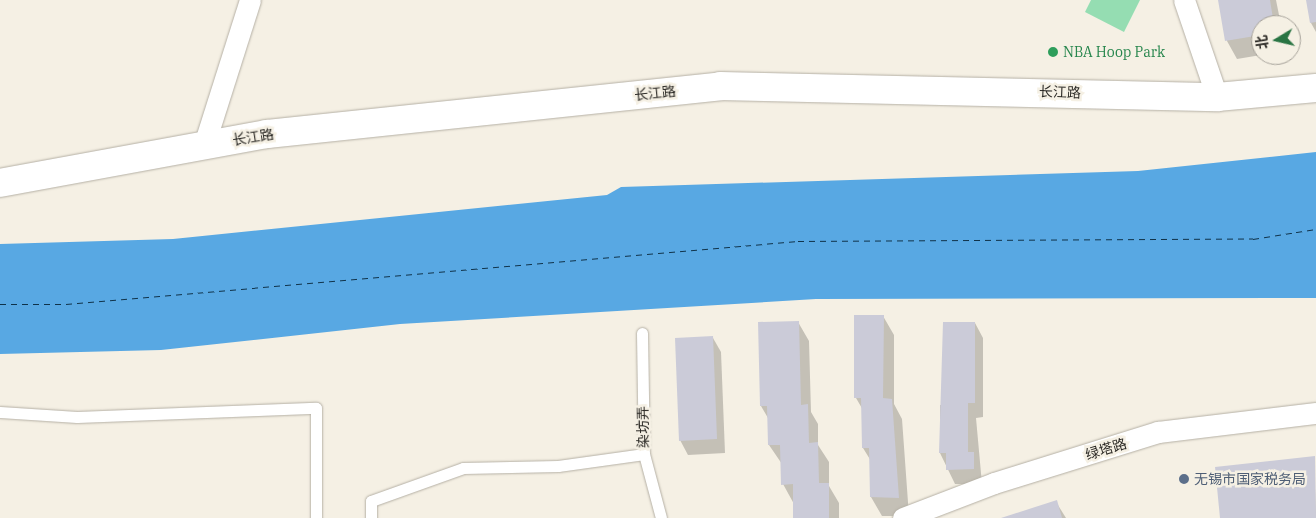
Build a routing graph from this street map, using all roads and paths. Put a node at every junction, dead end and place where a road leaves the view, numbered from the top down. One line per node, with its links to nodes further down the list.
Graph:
1 (250, 0): 5 (street)
2 (1184, 0): 4 (street)
3 (1316, 88): 4 (street, 长江路)
4 (1217, 97): 5 (street, 长江路)
5 (204, 145): 6 (street, 长江路)
6 (0, 182)
7 (642, 333): 10 (lane, 染坊弄)
8 (0, 412): 12 (lane)
9 (1316, 413): 11 (street, 绿塔路)
10 (644, 454): 13 (lane); 14 (lane, 染坊弄)
11 (907, 517)
12 (316, 518)
13 (371, 518)
14 (662, 518)

